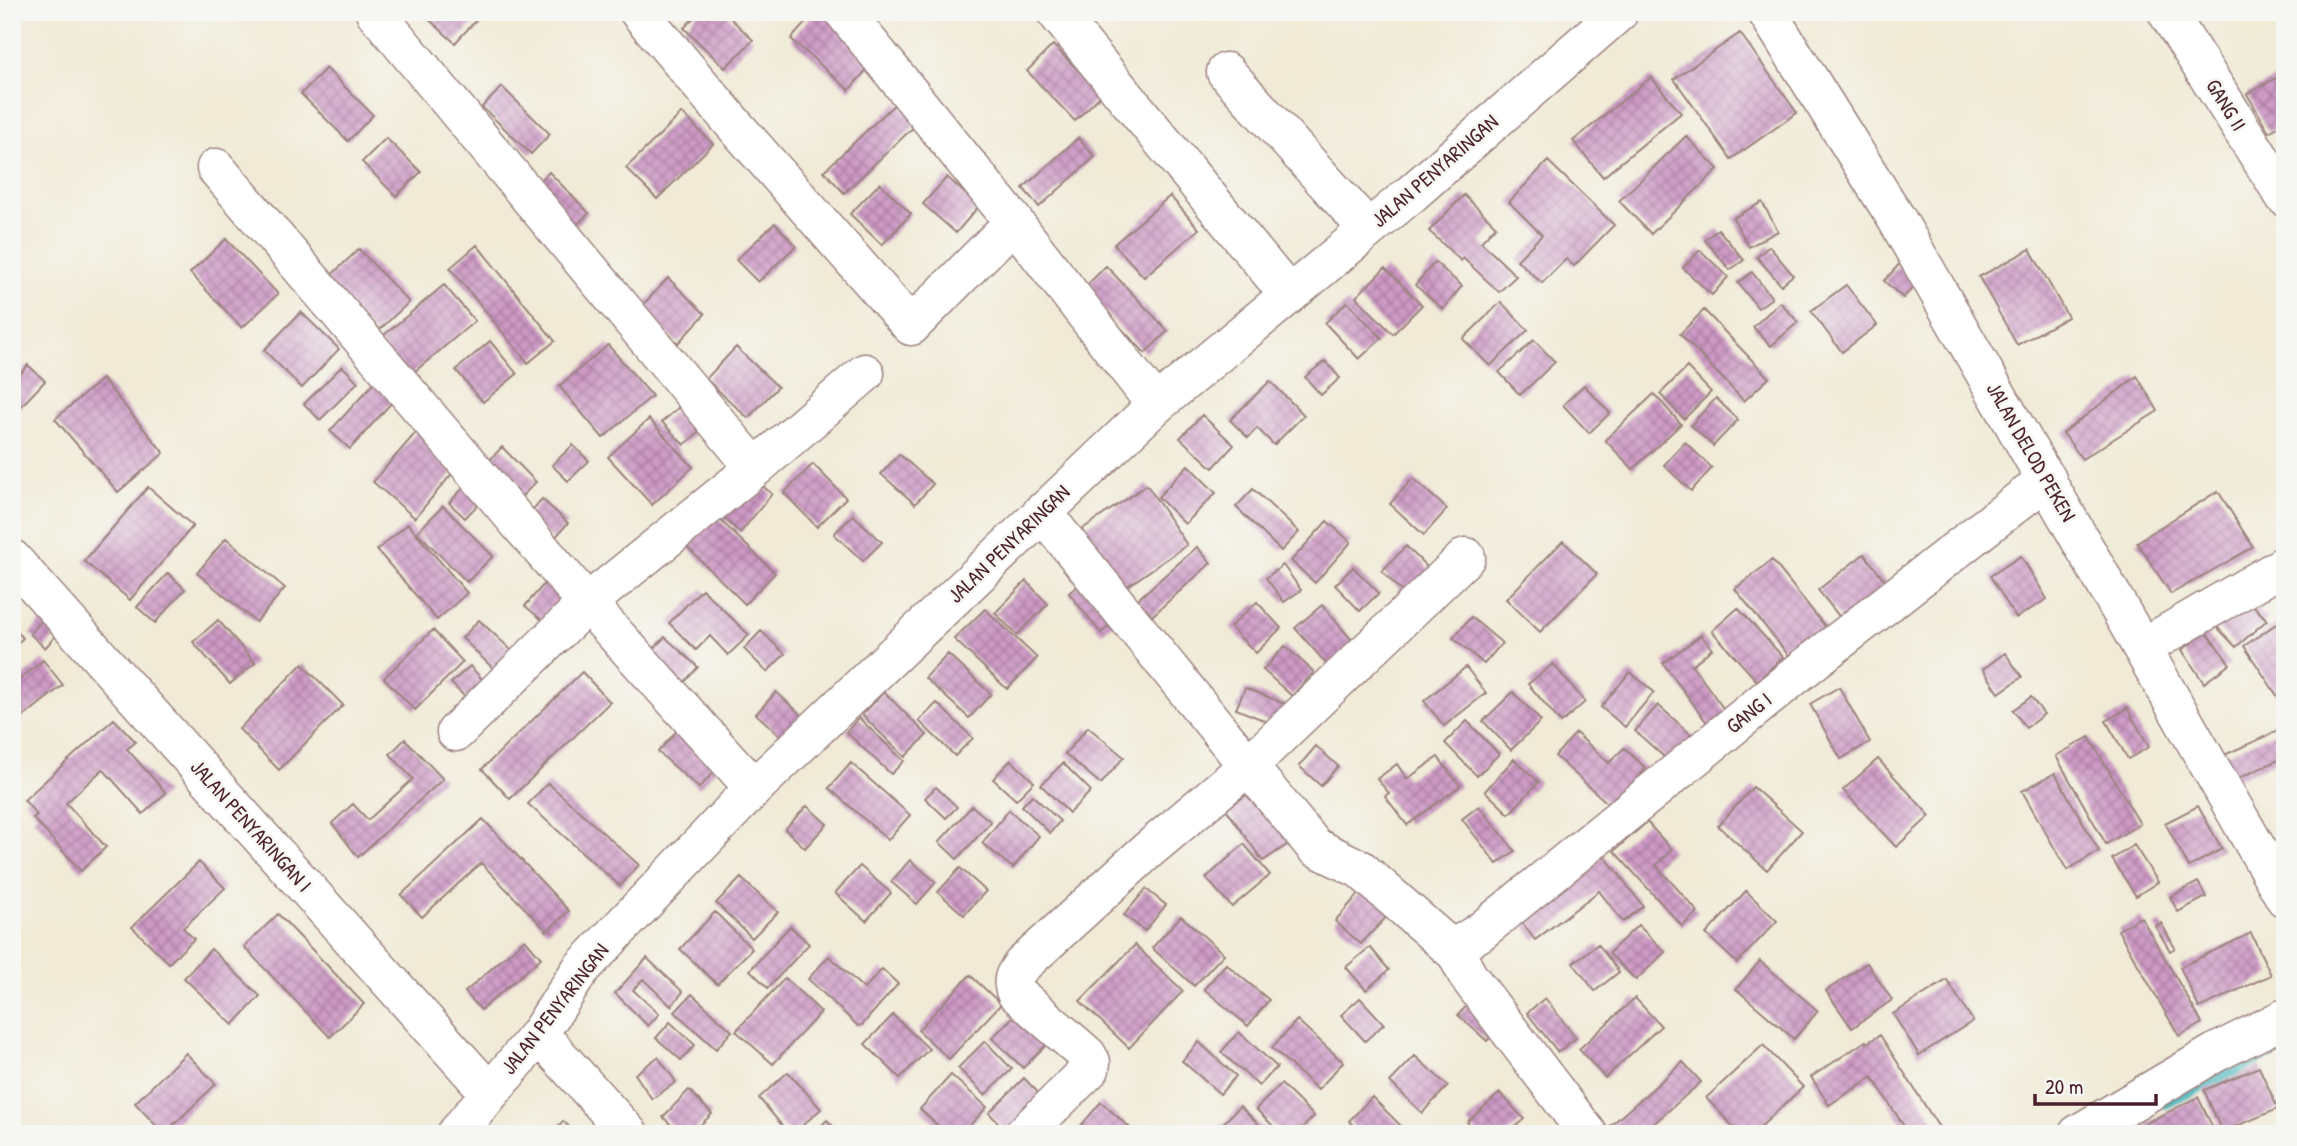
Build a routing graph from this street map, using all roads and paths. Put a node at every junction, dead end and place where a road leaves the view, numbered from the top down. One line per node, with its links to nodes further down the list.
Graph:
1 (375, 12): 16 (street)
2 (639, 12): 11 (street)
3 (844, 12): 11 (street)
4 (1056, 12): 13 (street)
5 (1619, 12): 12 (street, JALAN PENYARINGAN)
6 (1767, 12): 17 (street, JALAN DELOD PEKEN)
7 (2167, 12): 10 (street, GANG II)
8 (1226, 72): 12 (street)
9 (216, 168): 22 (street)
10 (2285, 197)
11 (1014, 222): 15 (street)
12 (1368, 229): 13 (street, JALAN PENYARINGAN)
13 (1289, 295): 15 (street, JALAN PENYARINGAN)
14 (865, 373): 16 (street)
15 (1156, 405): 18 (street, JALAN PENYARINGAN)
16 (755, 468): 22 (street)
17 (2047, 479): 23 (street, JALAN DELOD PEKEN); 28 (street, GANG I)
18 (1042, 512): 25 (street); 26 (street, JALAN PENYARINGAN)
19 (1466, 557): 25 (street)
20 (12, 559): 31 (street, JALAN PENYARINGAN I)
21 (2285, 565): 23 (street)
22 (587, 603): 24 (street); 26 (street)
23 (2142, 648): 27 (street, JALAN DELOD PEKEN)
24 (456, 732)
25 (1248, 766): 28 (street); 34 (street)
26 (754, 788): 30 (street, JALAN PENYARINGAN)
27 (2285, 898)
28 (1454, 951): 35 (street)
29 (2285, 1018): 36 (street)
30 (539, 1034): 31 (street, JALAN PENYARINGAN); 33 (street)
31 (489, 1093): 32 (street, JALAN PENYARINGAN)
32 (456, 1134)
33 (629, 1134)
34 (1024, 1134)
35 (1588, 1134)
36 (2078, 1134)

